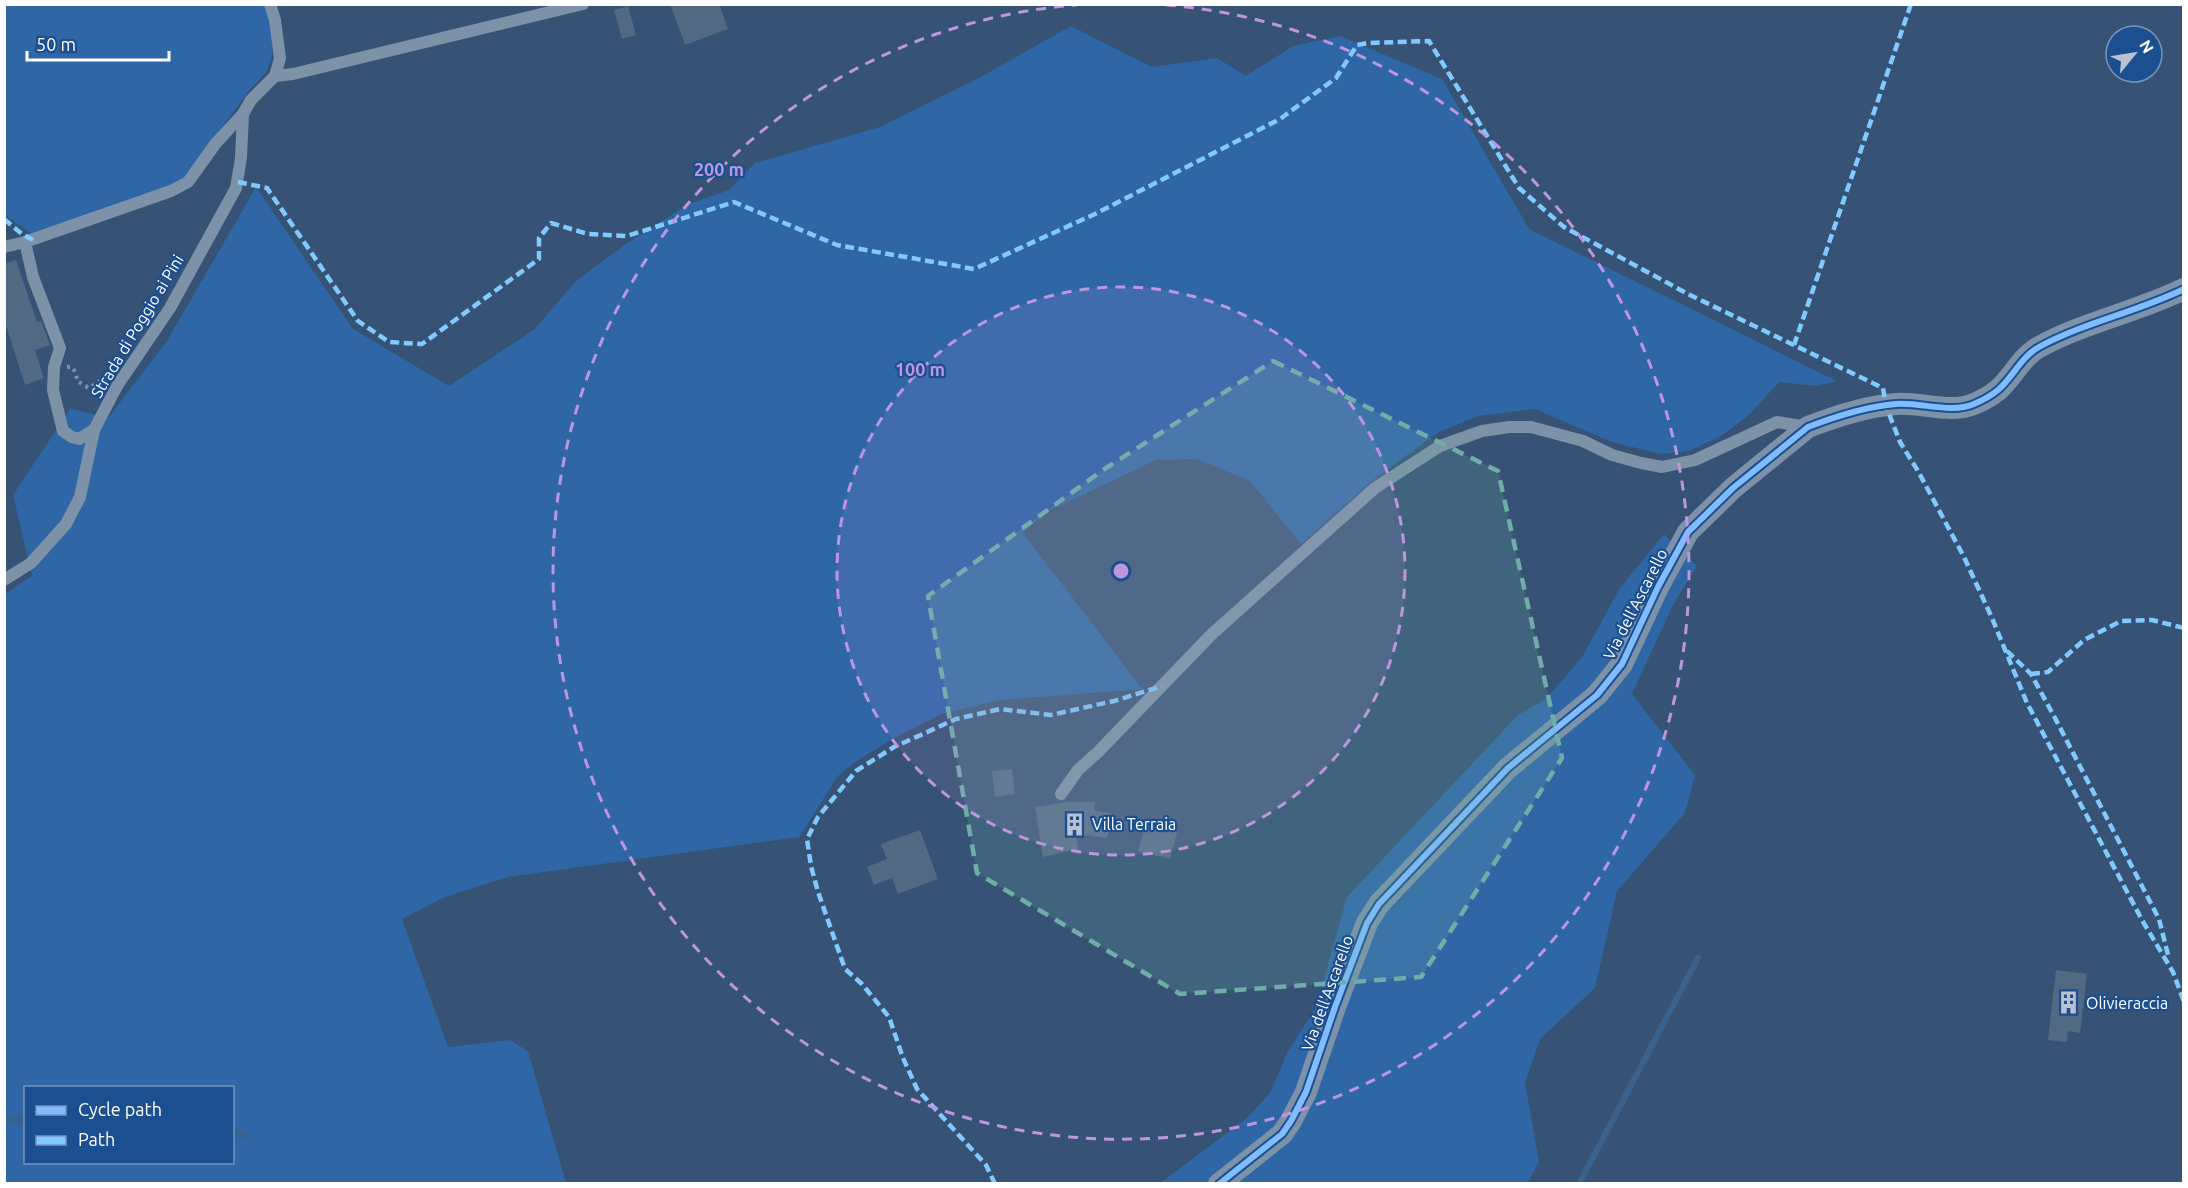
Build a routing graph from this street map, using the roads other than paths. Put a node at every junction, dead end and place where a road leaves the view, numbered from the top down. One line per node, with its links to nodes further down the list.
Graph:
1 (270, 4): 3 (lane)
2 (583, 4): 3 (lane)
3 (275, 76): 4 (lane)
4 (243, 114): 5 (lane); 9 (lane, Strada di Poggio ai Pini)
5 (25, 243): 6 (lane); 9 (lane)
6 (4, 247)
7 (2184, 289): 8 (street, Via dell'Ascarello)
8 (1808, 427): 11 (lane); 12 (street, Via dell'Ascarello)
9 (94, 430): 10 (lane, Strada di Poggio ai Pini)
10 (4, 580)
11 (1061, 794)
12 (1219, 1184)

